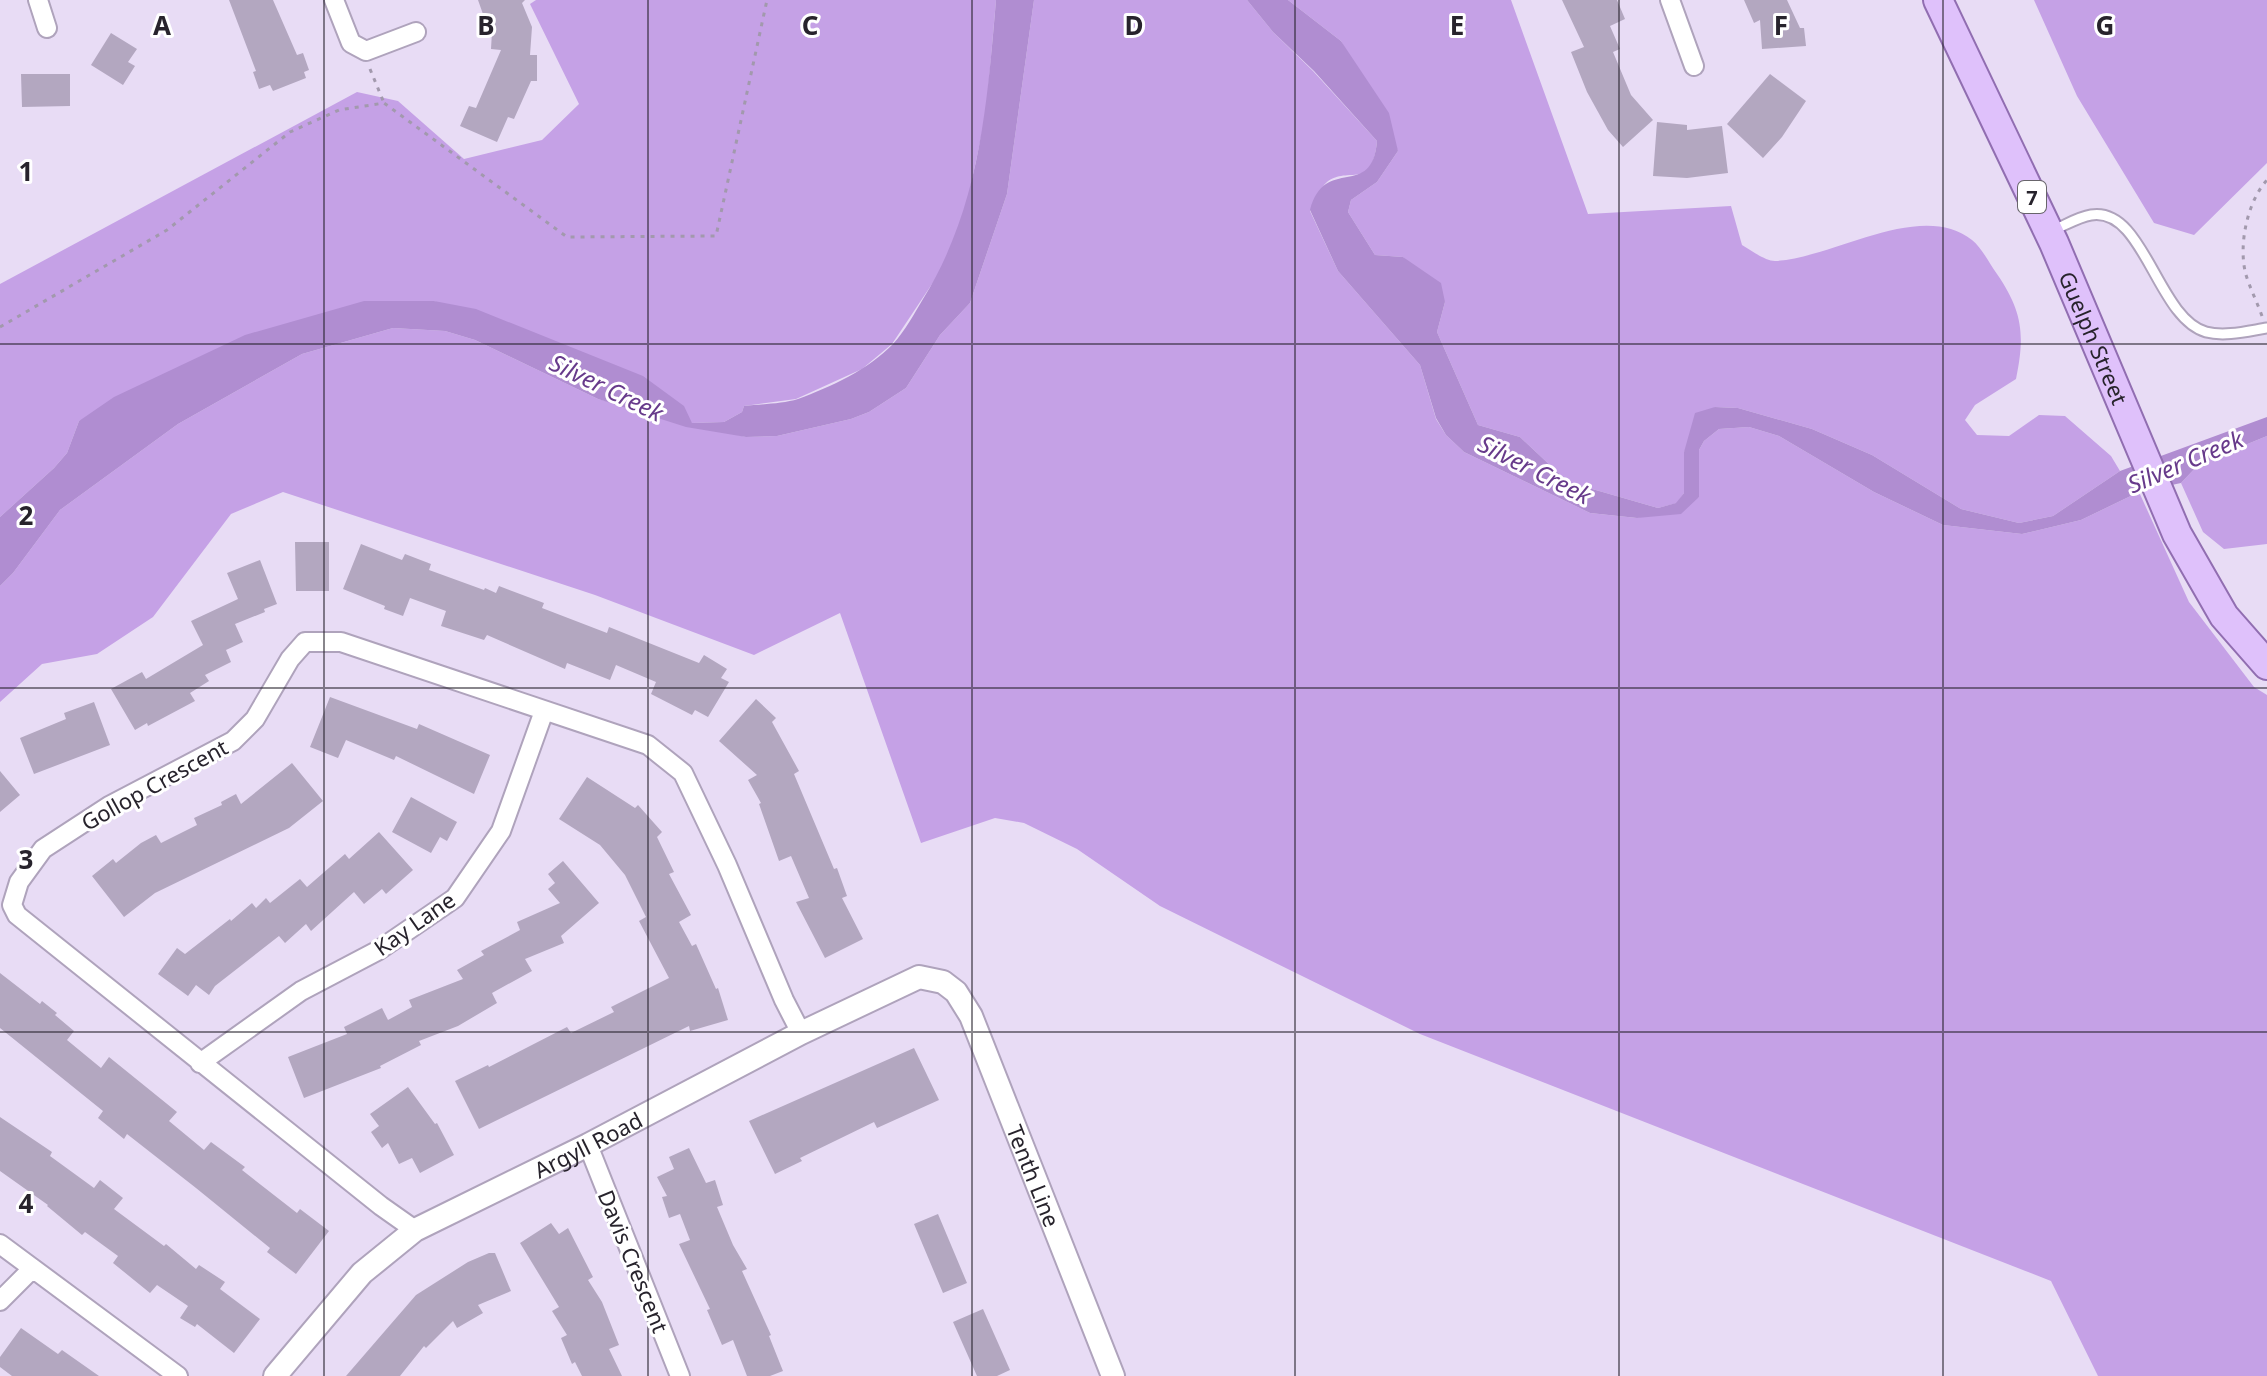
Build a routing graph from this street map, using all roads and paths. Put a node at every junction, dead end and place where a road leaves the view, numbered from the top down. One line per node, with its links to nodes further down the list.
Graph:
1 (38, 0): 6 (street)
2 (334, 0): 8 (street)
3 (767, 0): 10 (path)
4 (1670, 0): 9 (street)
5 (1938, 0): 12 (main road, Guelph Street / 7)
6 (47, 28)
7 (416, 32): 8 (street)
8 (366, 51): 10 (path)
9 (1694, 66)
10 (384, 103): 14 (path)
11 (2267, 180): 13 (path)
12 (2048, 232): 15 (lane); 16 (main road, Guelph Street / 7)
13 (2267, 320)
14 (0, 327)
15 (2267, 328)
16 (2267, 665)
17 (544, 711): 19 (street, Gollop Crescent); 20 (street, Kay Lane); 20 (street, Gollop Crescent)
18 (943, 982): 19 (street, Argyll Road); 29 (street, Tenth Line)
19 (801, 1033): 21 (street, Argyll Road)
20 (200, 1063): 22 (street, Gollop Crescent)
21 (588, 1145): 22 (street, Argyll Road); 28 (street, Davis Crescent)
22 (415, 1230): 27 (street, Argyll Road)
23 (0, 1244): 24 (street)
24 (32, 1269): 25 (street); 26 (street)
25 (0, 1301)
26 (178, 1376)
27 (275, 1376)
28 (680, 1376)
29 (1113, 1376)

